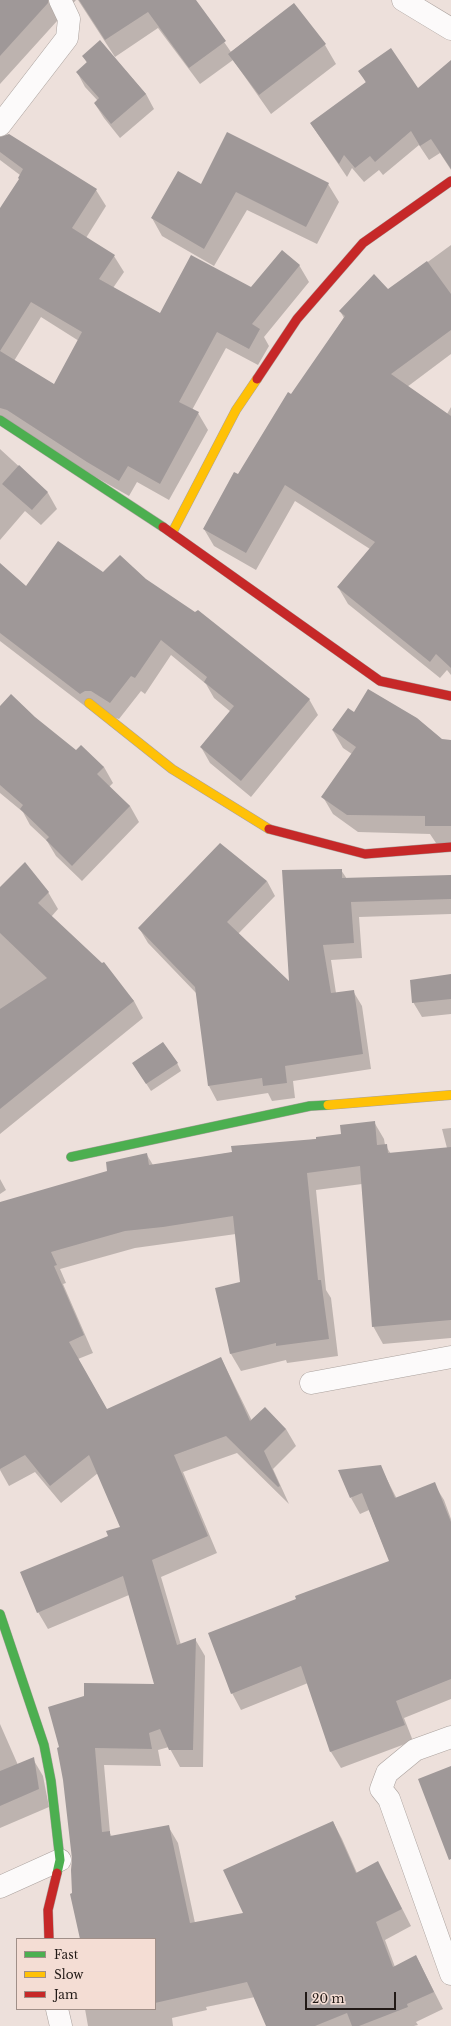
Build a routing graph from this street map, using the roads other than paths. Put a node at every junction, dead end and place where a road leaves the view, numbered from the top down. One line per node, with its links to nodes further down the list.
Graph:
1 (60, 0): 4 (street)
2 (403, 0): 3 (street)
3 (451, 29)
4 (0, 126)
5 (451, 180): 7 (street)
6 (0, 420): 7 (street)
7 (172, 533): 8 (street)
8 (451, 696)
9 (89, 703): 10 (street)
10 (451, 847)
11 (451, 1095): 12 (street)
12 (71, 1158)
13 (451, 1357): 14 (street)
14 (311, 1383)
15 (0, 1614): 17 (street)
16 (451, 1737): 20 (street)
17 (60, 1860): 18 (street); 19 (street)
18 (0, 1887)
19 (49, 1938)
20 (451, 1974)
21 (57, 2010): 22 (street)
22 (61, 2026)

